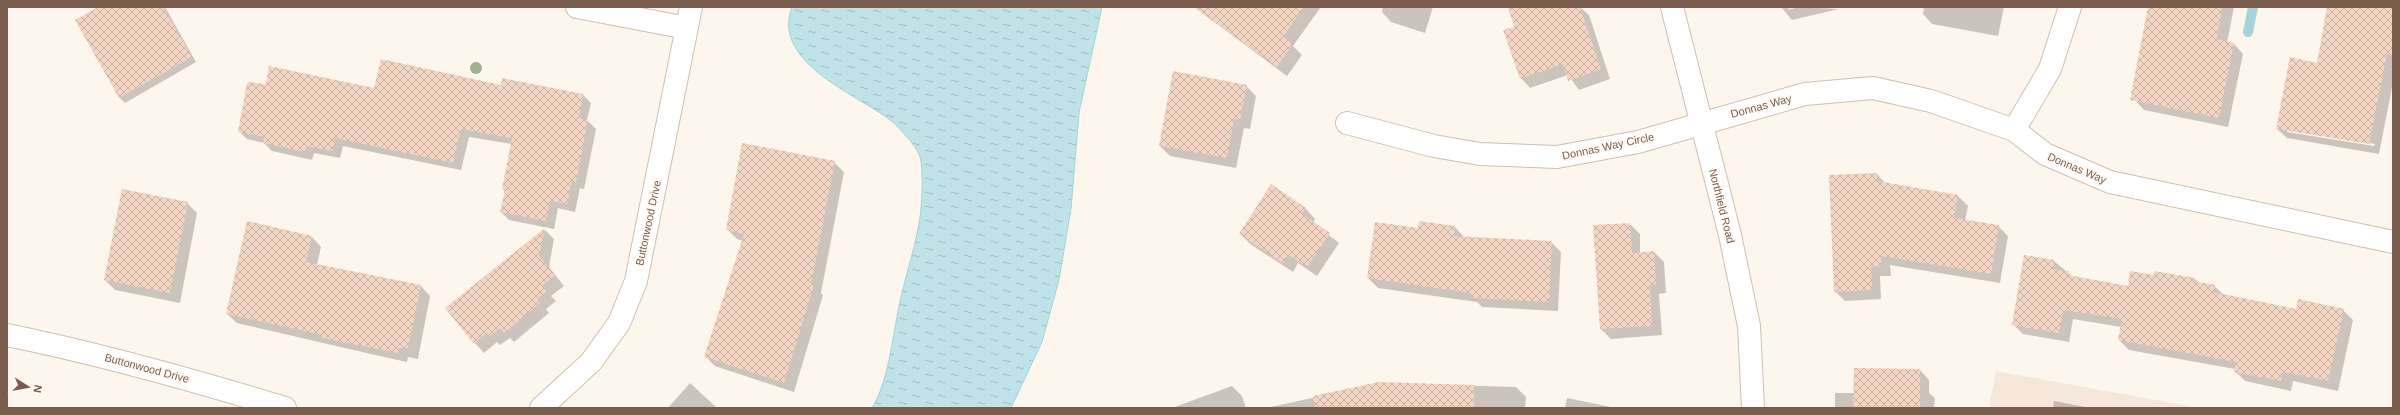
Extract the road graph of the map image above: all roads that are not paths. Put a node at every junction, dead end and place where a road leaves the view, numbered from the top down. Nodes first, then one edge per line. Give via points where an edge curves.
1 (577, 7) edge
2 (1672, 7) edge
3 (2070, 7) edge
4 (688, 17) edge
5 (1702, 122) junction
6 (1347, 123) dead end
7 (2014, 130) junction
8 (2393, 242) edge
9 (7, 335) edge
10 (285, 408) edge
11 (541, 408) edge
12 (1753, 408) edge

1 - 4 street
2 - 5 street, Northfield Road
3 - 7 street via 2050,69
4 - 11 street, Buttonwood Drive via 636,281 619,323 591,362
5 - 6 street, Donnas Way Circle via 1638,142 1557,157 1480,154 1434,146
5 - 7 street, Donnas Way via 1805,94 1873,88 1931,101
5 - 12 street, Northfield Road via 1749,326
7 - 8 street, Donnas Way via 2045,154 2110,182
9 - 10 street, Buttonwood Drive via 76,349

